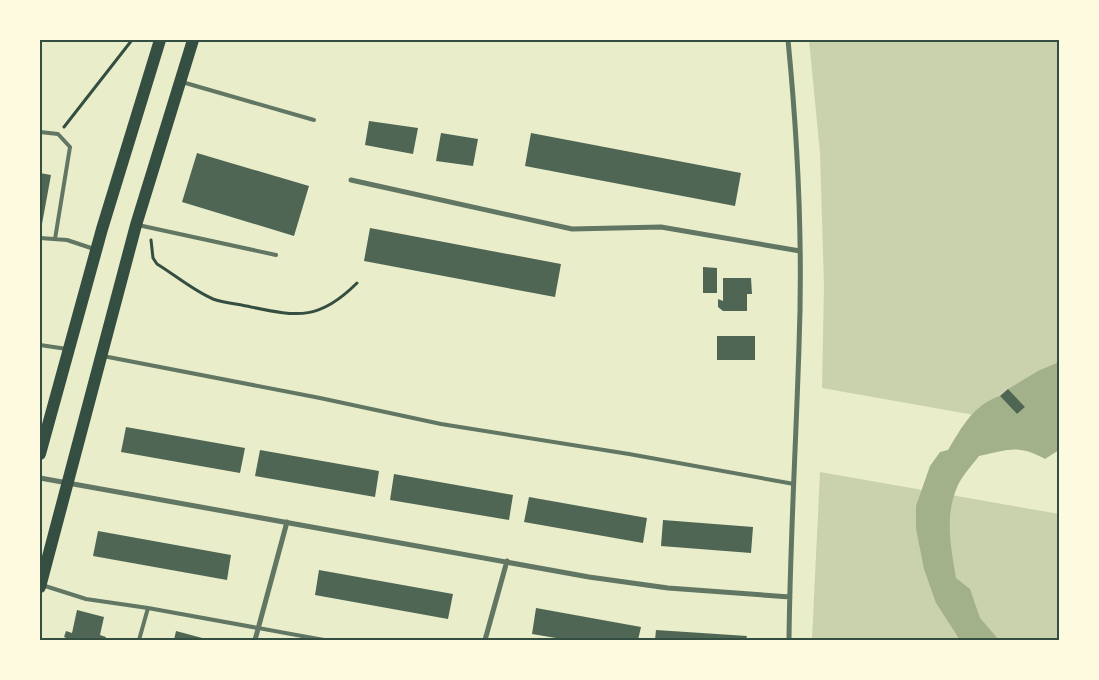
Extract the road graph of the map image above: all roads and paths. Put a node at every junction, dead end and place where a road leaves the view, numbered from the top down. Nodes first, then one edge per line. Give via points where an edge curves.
1 (132, 40) edge
2 (160, 40) edge
3 (193, 40) edge
4 (788, 40) edge
5 (180, 81) junction
6 (314, 120) dead end
7 (40, 132) edge
8 (58, 134) junction
9 (351, 180) dead end
10 (136, 225) junction
11 (40, 238) edge
12 (56, 239) junction
13 (151, 240) dead end
14 (96, 249) junction
15 (800, 252) junction
16 (276, 255) dead end
17 (357, 283) dead end
18 (40, 345) edge
19 (69, 350) junction
20 (101, 356) junction
21 (40, 454) edge
22 (40, 478) edge
23 (67, 484) junction
24 (794, 484) junction
25 (287, 522) junction
26 (507, 561) junction
27 (40, 586) edge
28 (790, 597) junction
29 (148, 608) junction
30 (258, 628) junction
31 (139, 640) edge
32 (255, 640) edge
33 (324, 640) edge
34 (485, 640) edge
35 (789, 640) edge

1 - 8 path
2 - 14 main road
3 - 5 main road
4 - 15 street via 798,152
5 - 6 lane
5 - 10 main road
7 - 8 lane
8 - 12 lane via 70,147
9 - 15 street via 572,229 661,226
10 - 16 lane
10 - 20 main road
11 - 12 lane
12 - 14 lane
13 - 17 path via 157,264 213,299 283,314 329,307
14 - 19 main road
15 - 24 street
18 - 19 lane
19 - 21 main road
20 - 23 main road
20 - 24 lane via 441,424
22 - 23 street
23 - 25 street
23 - 27 main road
24 - 28 street
25 - 26 street
25 - 30 street
26 - 28 street via 668,588
26 - 34 street
27 - 29 lane via 86,599
28 - 35 street
29 - 30 lane
29 - 31 lane
30 - 32 street
30 - 33 lane

